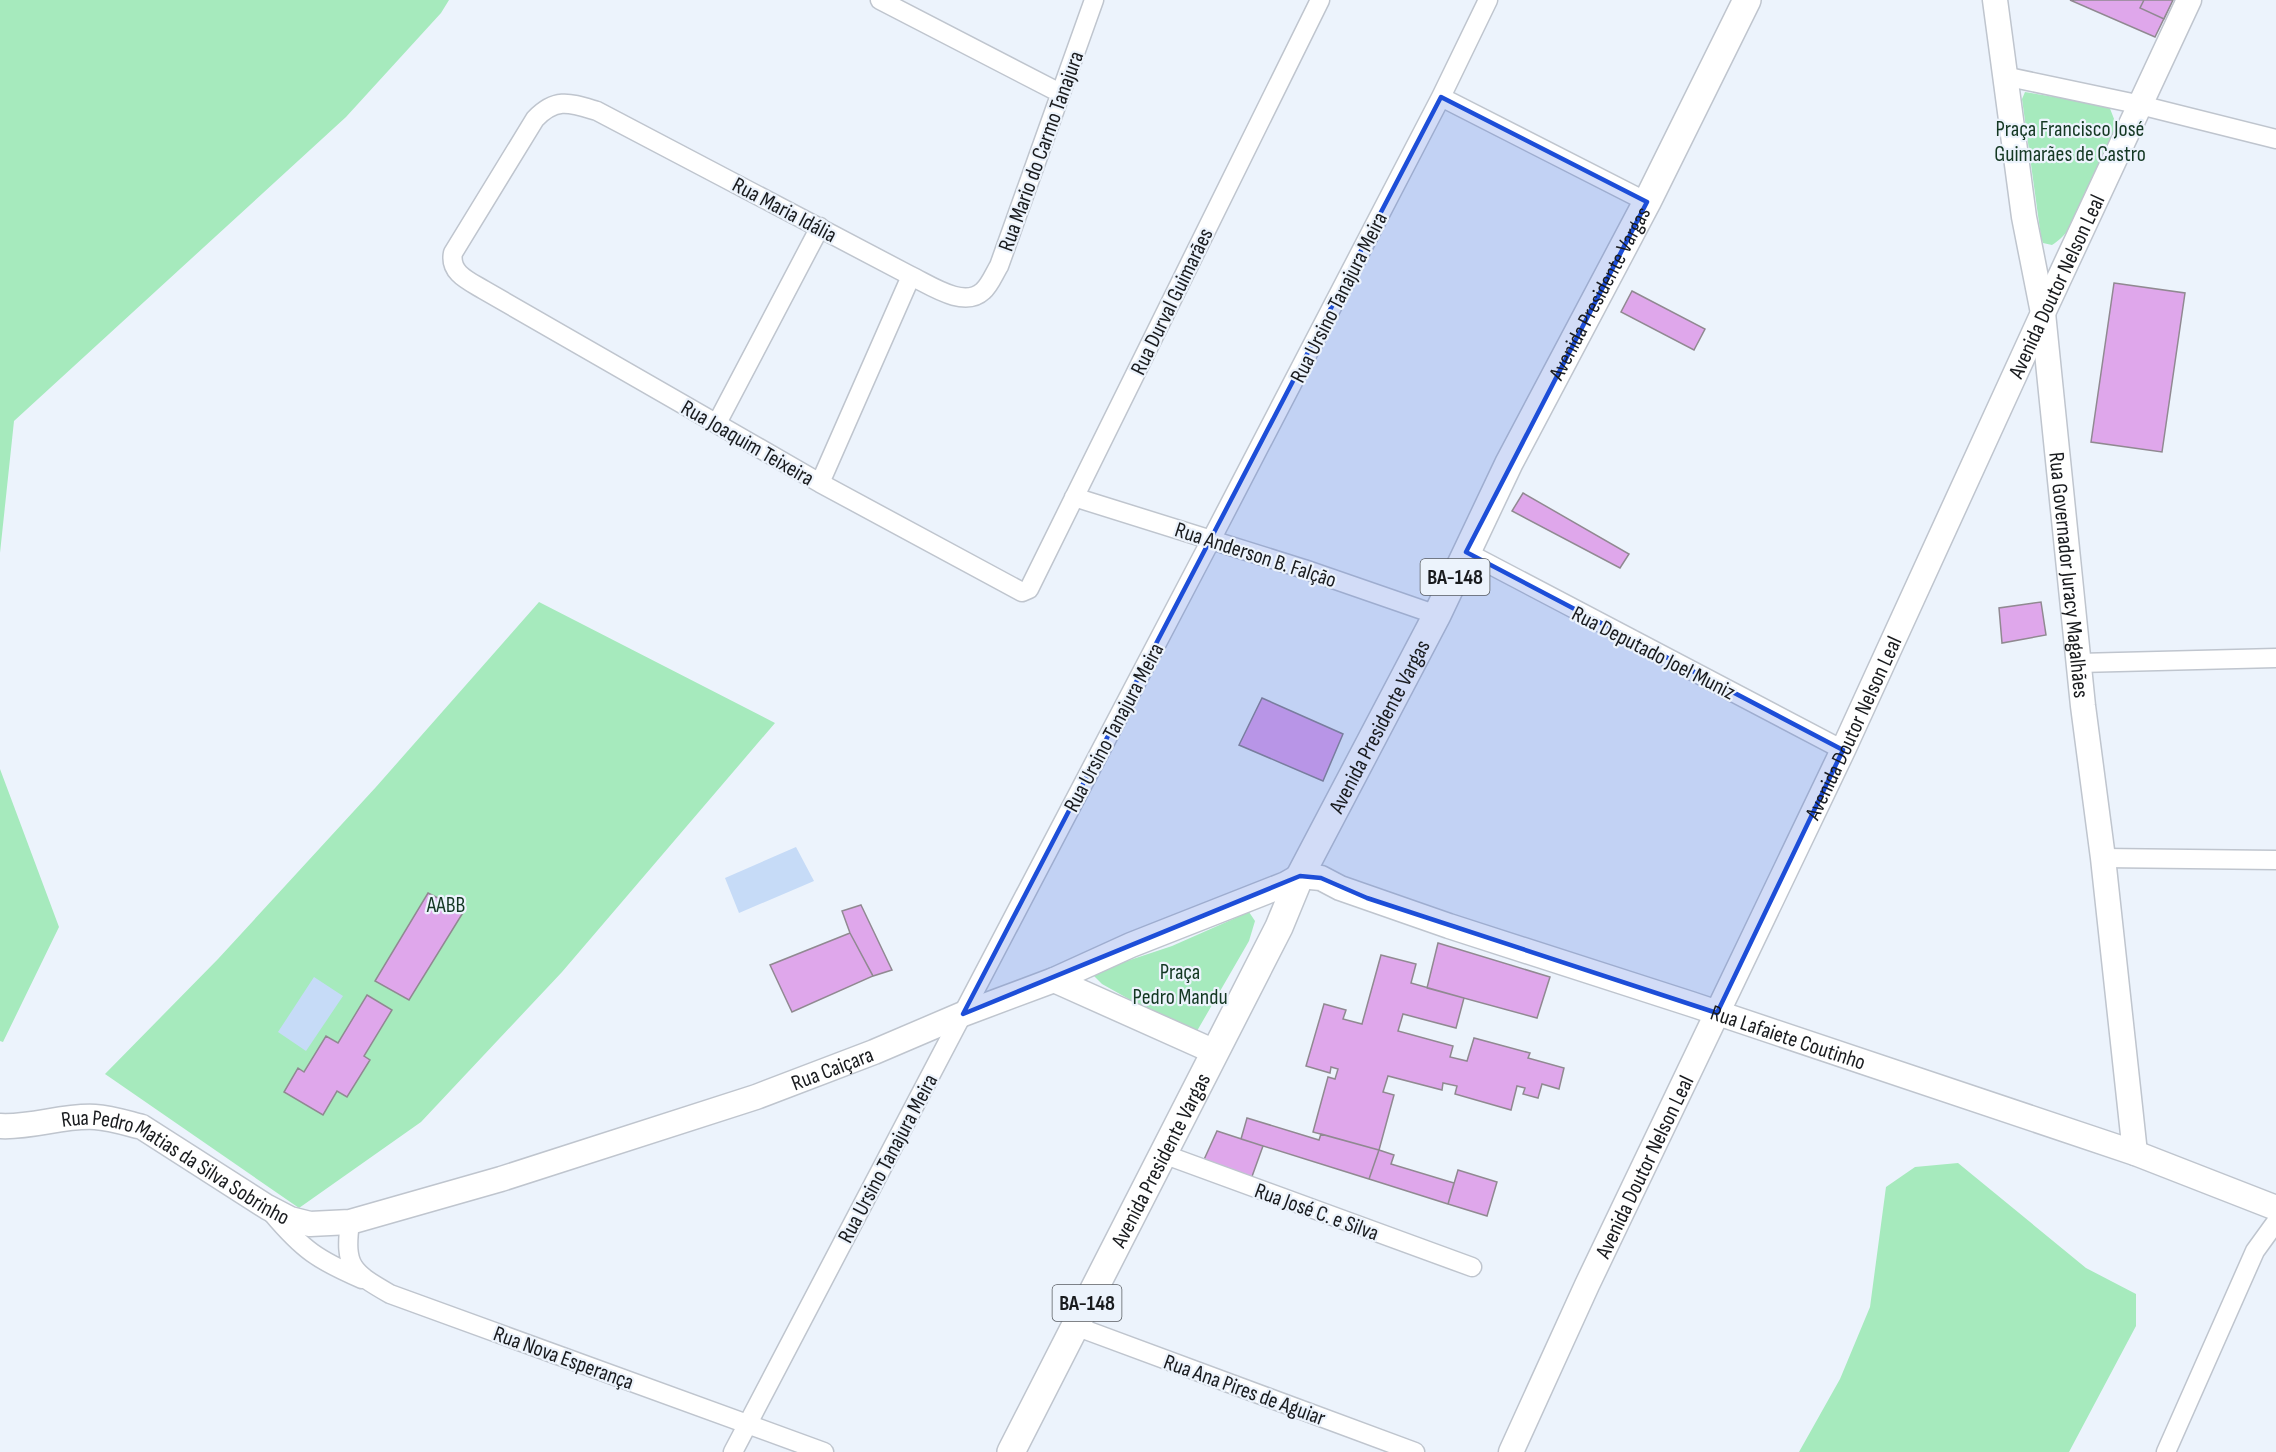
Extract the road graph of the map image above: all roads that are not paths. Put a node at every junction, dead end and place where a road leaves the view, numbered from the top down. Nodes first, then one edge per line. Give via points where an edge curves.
1 (880, 0) edge
2 (1094, 0) edge
3 (1320, 0) edge
4 (1488, 0) edge
5 (1747, 0) edge
6 (1995, 0) edge
7 (2189, 0) edge
8 (899, 4) edge
9 (2004, 76) junction
10 (1060, 93) junction
11 (1441, 98) junction
12 (2140, 105) junction
13 (2276, 139) edge
14 (1647, 202) junction
15 (820, 227) junction
16 (911, 276) junction
17 (484, 290) joint
18 (976, 296) joint
19 (2043, 313) junction
20 (717, 423) junction
21 (820, 483) junction
22 (1074, 496) junction
23 (1211, 540) junction
24 (1466, 552) junction
25 (1015, 589) joint
26 (1437, 615) junction
27 (2276, 658) edge
28 (2079, 663) junction
29 (1843, 750) junction
30 (2103, 858) junction
31 (2276, 860) edge
32 (1300, 876) junction
33 (1054, 980) junction
34 (1717, 1013) junction
35 (963, 1014) junction
36 (1215, 1052) junction
37 (0, 1126) edge
38 (2135, 1153) junction
39 (1163, 1154) junction
40 (267, 1207) junction
41 (2276, 1208) edge
42 (350, 1222) junction
43 (2276, 1222) edge
44 (1472, 1267) dead end
45 (367, 1280) junction
46 (1075, 1326) junction
47 (746, 1424) junction
48 (733, 1452) edge
49 (824, 1452) edge
50 (1011, 1452) edge
51 (1415, 1452) edge
52 (1511, 1452) edge
53 (2166, 1452) edge

1 - 8 street
2 - 10 street, Rua Mario do Carmo Tanajura
3 - 22 street, Rua Durval Guimarães
4 - 11 street, Rua Ursino Tanajura Meira
5 - 14 main road, Avenida Presidente Vargas / BA-148
6 - 9 street, Rua Governador Juracy Magalhães
7 - 12 street, Avenida Doutor Nelson Leal
8 - 10 street
9 - 12 street
9 - 19 street, Rua Governador Juracy Magalhães via 2024,218
10 - 18 street, Rua Mario do Carmo Tanajura via 999,266
11 - 14 street
11 - 23 street, Rua Ursino Tanajura Meira
12 - 13 street
12 - 19 street, Avenida Doutor Nelson Leal
14 - 24 main road, Avenida Presidente Vargas / BA-148
15 - 16 street, Rua Maria Idália
15 - 17 street, Rua Maria Idália via 597,111 560,103 546,107 535,119 453,253 456,271
15 - 20 street
16 - 18 street, Rua Maria Idália via 952,295
16 - 21 street
17 - 20 street, Rua Joaquim Teixeira
19 - 28 street, Rua Governador Juracy Magalhães
19 - 29 street, Avenida Doutor Nelson Leal
20 - 21 street, Rua Joaquim Teixeira
21 - 25 street, Rua Joaquim Teixeira
22 - 23 street, Rua Anderson B. Falção
22 - 25 street, Rua Durval Guimarães via 1029,590
23 - 26 street, Rua Anderson B. Falção
23 - 35 street, Rua Ursino Tanajura Meira
24 - 26 main road, Avenida Presidente Vargas / BA-148
24 - 29 street, Rua Deputado Joel Muniz
26 - 32 main road, Avenida Presidente Vargas / BA-148
27 - 28 street
28 - 30 street, Rua Governador Juracy Magalhães
29 - 34 street, Avenida Doutor Nelson Leal
30 - 31 street
30 - 38 street, Rua Governador Juracy Magalhães
32 - 33 street, Rua Caiçara
32 - 34 street, Rua Lafaiete Coutinho via 1321,878 1367,898
32 - 36 main road, Avenida Presidente Vargas / BA-148 via 1279,927
33 - 35 street, Rua Caiçara
33 - 36 street
34 - 38 street, Rua Lafaiete Coutinho
34 - 52 street, Avenida Doutor Nelson Leal
35 - 42 street, Rua Caiçara via 736,1104 501,1179
35 - 47 street, Rua Ursino Tanajura Meira
36 - 39 main road, Avenida Presidente Vargas / BA-148
37 - 40 street, Rua Pedro Matias da Silva Sobrinho via 93,1117 119,1120 142,1128
38 - 41 street, Rua Lafaiete Coutinho
39 - 44 street, Rua José C. e Silva
39 - 46 main road, Avenida Presidente Vargas / BA-148
40 - 42 street, Rua Pedro Matias da Silva Sobrinho via 310,1224
40 - 45 street via 300,1245 315,1256
42 - 45 street, Rua Nova Esperança via 348,1256 352,1267
43 - 53 street via 2255,1251
45 - 47 street, Rua Nova Esperança via 390,1294
46 - 50 main road, Avenida Presidente Vargas / BA-148
46 - 51 street, Rua Ana Pires de Aguiar
47 - 48 street, Rua Ursino Tanajura Meira
47 - 49 street, Rua Nova Esperança

